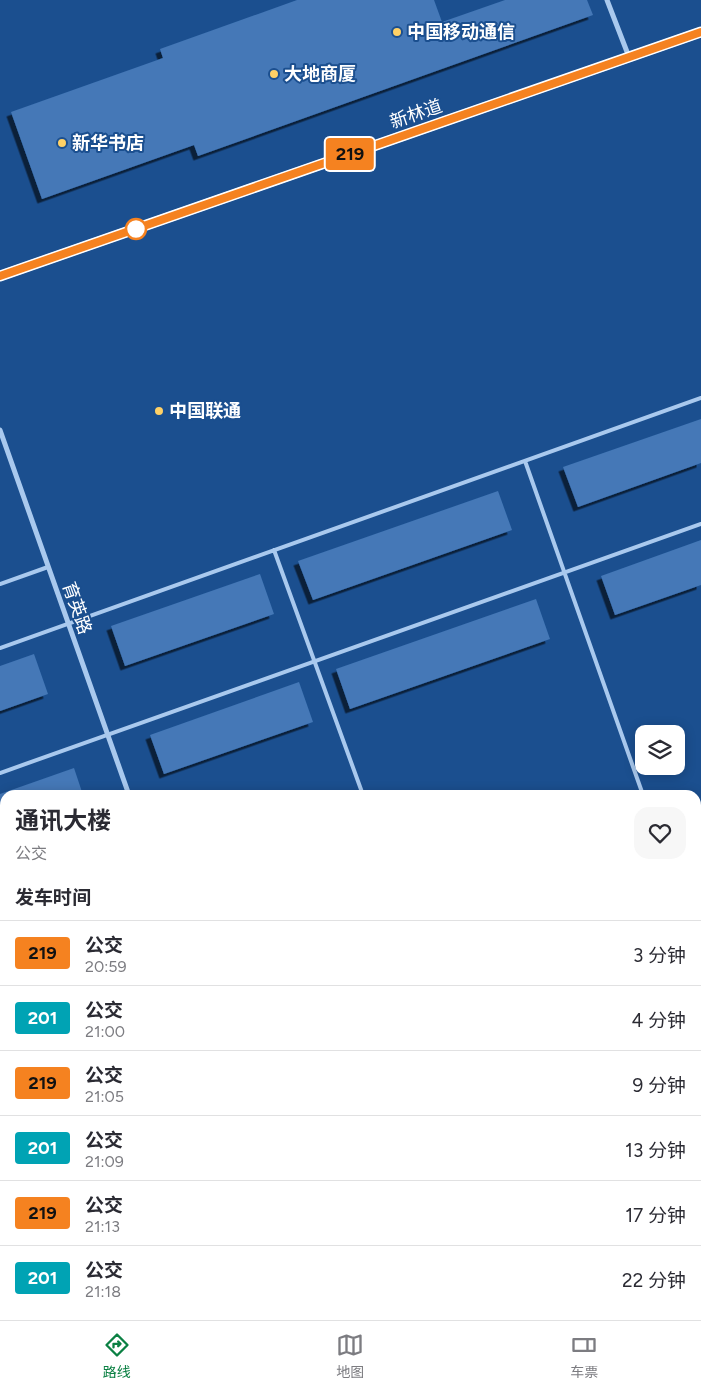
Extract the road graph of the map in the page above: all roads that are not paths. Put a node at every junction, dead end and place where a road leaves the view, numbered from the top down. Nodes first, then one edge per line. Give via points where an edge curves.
1 (606, 0) edge
2 (701, 32) edge
3 (629, 57) junction
4 (0, 276) edge
5 (701, 398) edge
6 (0, 430) edge
7 (525, 461) junction
8 (701, 524) edge
9 (274, 550) junction
10 (48, 567) junction
11 (565, 573) junction
12 (0, 584) edge
13 (68, 623) junction
14 (0, 648) edge
15 (314, 661) junction
16 (107, 735) junction
17 (0, 773) edge
18 (127, 790) edge
19 (361, 790) edge
20 (641, 790) edge

1 - 3 street
2 - 3 street, 新林道
3 - 4 street, 新林道
5 - 7 lane
6 - 10 street, 育英路
7 - 9 lane
7 - 11 lane
8 - 11 lane
9 - 13 lane
9 - 15 lane
10 - 12 lane
10 - 13 street, 育英路
11 - 15 lane
11 - 20 lane
13 - 14 lane
13 - 16 street, 育英路
15 - 16 lane
15 - 19 lane
16 - 17 lane
16 - 18 street, 育英路

